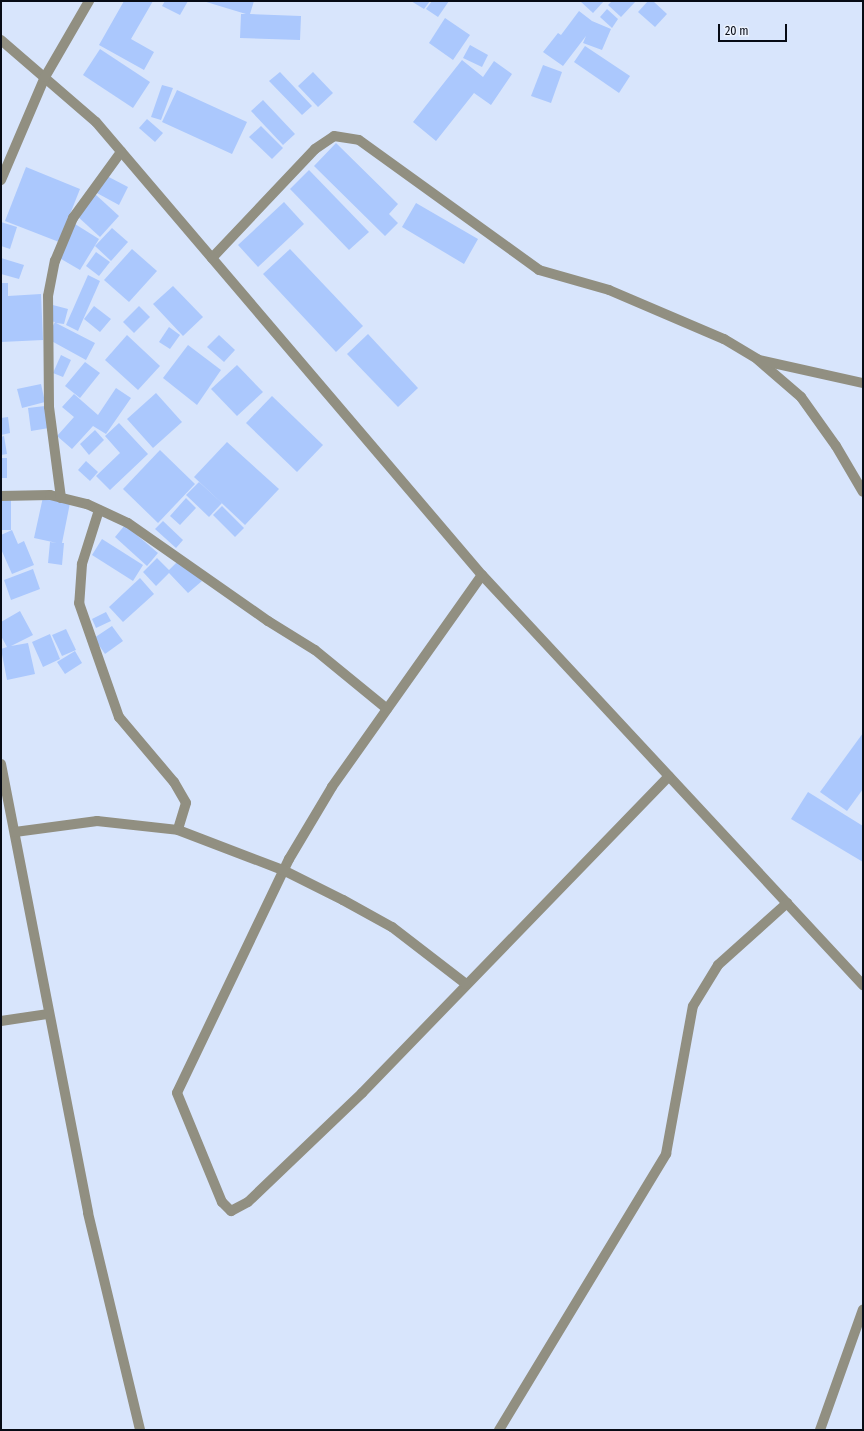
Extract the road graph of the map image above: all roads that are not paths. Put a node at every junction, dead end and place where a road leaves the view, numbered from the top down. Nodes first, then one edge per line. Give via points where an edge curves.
1 (89, 1) edge
2 (1, 40) edge
3 (45, 78) junction
4 (121, 152) junction
5 (1, 180) edge
6 (212, 258) junction
7 (757, 359) junction
8 (863, 383) edge
9 (863, 492) edge
10 (1, 496) edge
11 (61, 498) junction
12 (99, 510) junction
13 (482, 574) junction
14 (387, 709) junction
15 (1, 764) edge
16 (669, 776) junction
17 (6, 810) edge
18 (178, 830) junction
19 (15, 832) junction
20 (284, 870) junction
21 (787, 903) junction
22 (466, 984) junction
23 (863, 985) edge
24 (48, 1014) junction
25 (1, 1021) edge
26 (863, 1309) edge
27 (140, 1430) edge
28 (499, 1430) edge
29 (820, 1430) edge

1 - 3 street
2 - 3 street
3 - 4 street via 96,122
3 - 5 street
4 - 6 street
4 - 11 street via 73,218 55,261 48,296 49,407
6 - 7 street via 315,149 334,136 359,140 539,270 609,290 724,339
6 - 13 street
7 - 8 street
7 - 9 street via 801,397 836,446
10 - 11 street via 50,495
11 - 12 street
12 - 14 street via 128,523 314,650
12 - 18 street via 82,564 79,603 119,717 174,782 186,802
13 - 14 street
13 - 16 street
14 - 20 street via 332,786
15 - 17 street
16 - 21 street
16 - 22 street
17 - 19 street
18 - 19 street via 97,821
18 - 20 street
19 - 24 street
20 - 22 street via 392,927
20 - 22 street via 177,1093 222,1202 232,1211 248,1202 362,1093
21 - 23 street
21 - 28 street via 718,965 694,1006 666,1154
24 - 25 street
24 - 27 street via 88,1213
26 - 29 street

